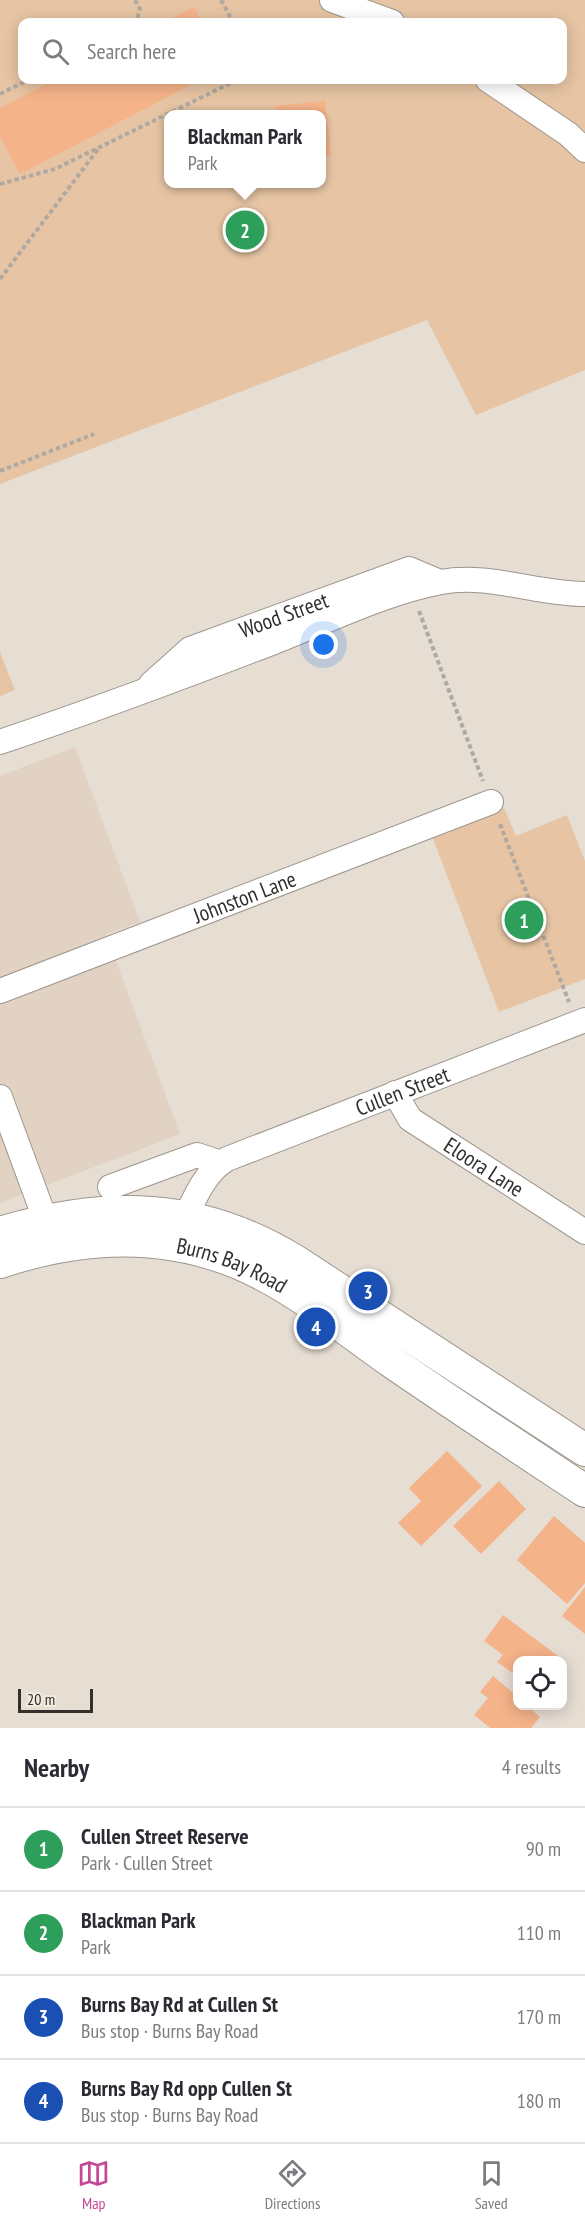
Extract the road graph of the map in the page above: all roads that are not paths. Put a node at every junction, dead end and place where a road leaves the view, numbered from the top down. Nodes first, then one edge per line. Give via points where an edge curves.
1 (332, 0) edge
2 (381, 18) edge
3 (494, 84) edge
4 (585, 150) edge
5 (585, 594) edge
6 (0, 742) edge
7 (491, 802) dead end
8 (0, 991) edge
9 (585, 1020) edge
10 (395, 1093) junction
11 (0, 1097) edge
12 (221, 1163) junction
13 (110, 1187) dead end
14 (179, 1229) junction
15 (50, 1232) junction
16 (585, 1232) edge
17 (0, 1233) edge
18 (0, 1262) edge
19 (585, 1450) edge
20 (585, 1491) edge

1 - 2 street
3 - 4 street
5 - 6 street, Wood Street via 468,579 440,582
7 - 8 street, Johnston Lane
9 - 10 street, Cullen Street
10 - 12 street, Cullen Street
10 - 16 street, Eloora Lane via 410,1119
11 - 15 street
12 - 13 street via 197,1155
12 - 14 street via 196,1196
14 - 15 main road, Burns Bay Road via 128,1239
14 - 19 main road, Burns Bay Road via 214,1224 276,1249
14 - 20 main road, Burns Bay Road via 206,1250 262,1274
15 - 17 main road, Burns Bay Road
15 - 18 main road, Burns Bay Road

